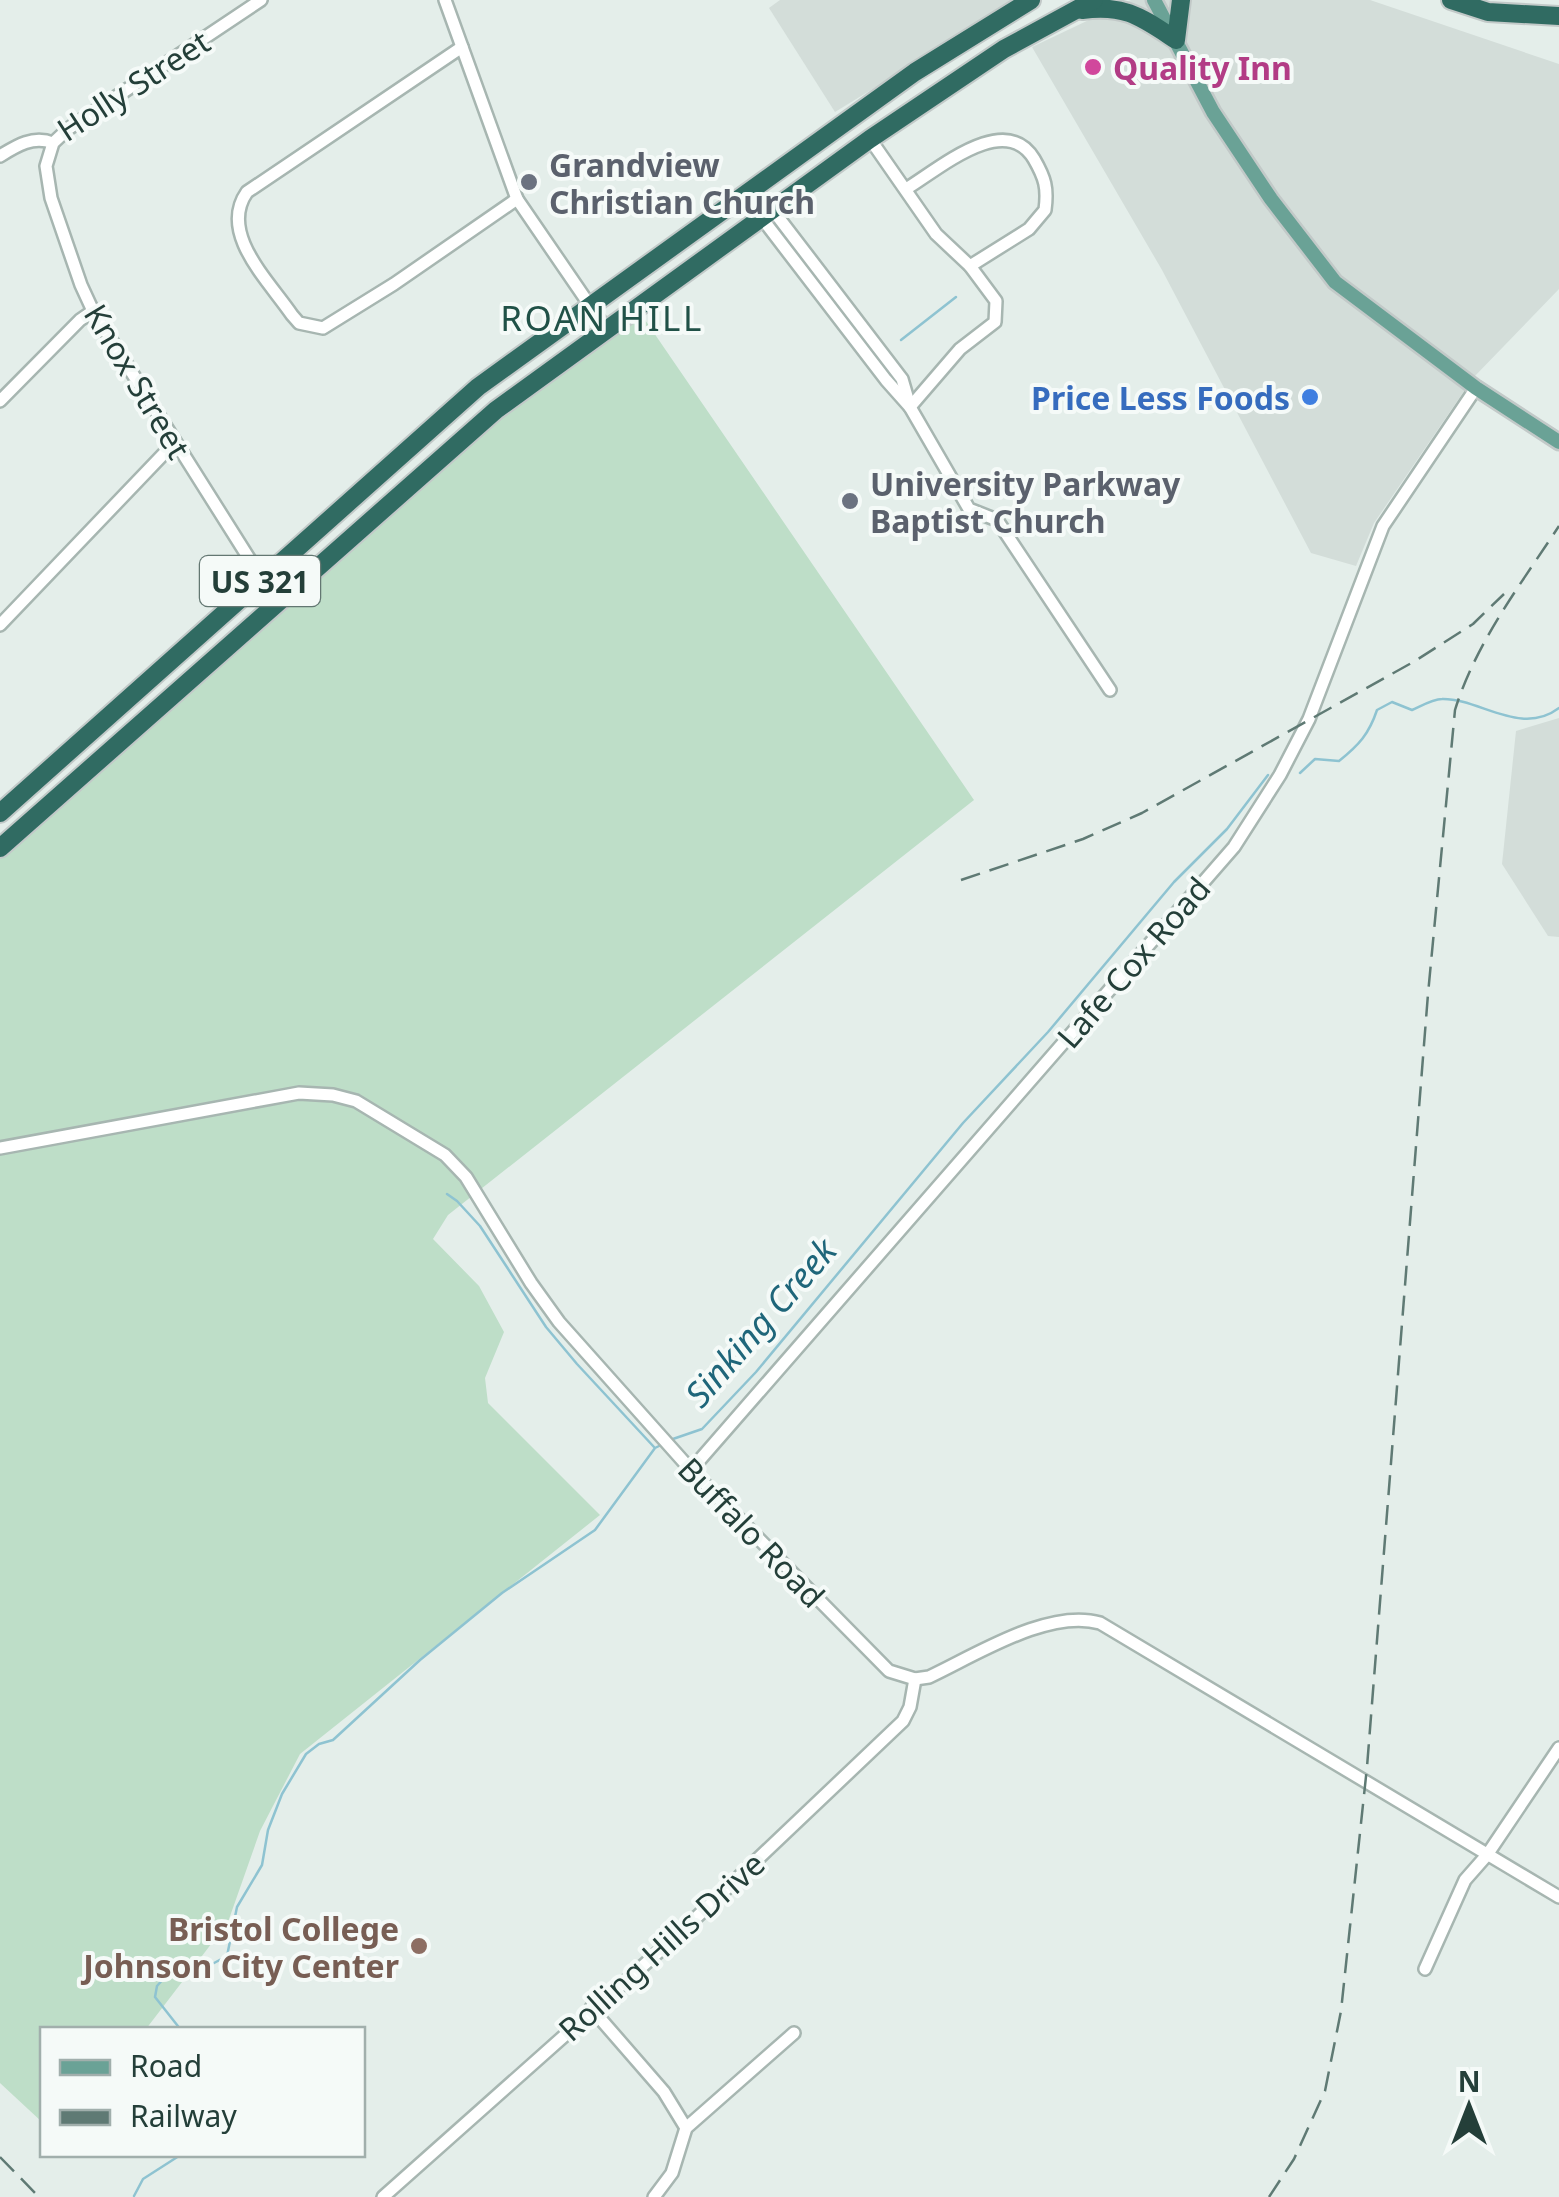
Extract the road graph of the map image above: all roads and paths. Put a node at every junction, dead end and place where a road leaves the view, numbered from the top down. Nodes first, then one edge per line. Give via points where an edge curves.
1 (261, 0) edge
2 (445, 0) edge
3 (1031, 0) edge
4 (1094, 0) edge
5 (1154, 0) edge
6 (1181, 0) edge
7 (1452, 0) edge
8 (1071, 12) junction
9 (1559, 16) edge
10 (1176, 40) junction
11 (462, 47) junction
12 (854, 116) junction
13 (870, 139) junction
14 (52, 143) junction
15 (0, 156) edge
16 (906, 189) junction
17 (518, 199) junction
18 (767, 213) junction
19 (708, 220) junction
20 (725, 242) junction
21 (970, 266) junction
22 (591, 304) junction
23 (93, 311) junction
24 (606, 329) junction
25 (1476, 388) junction
26 (0, 401) edge
27 (910, 407) junction
28 (420, 438) junction
29 (175, 442) junction
30 (1559, 442) edge
31 (439, 460) junction
32 (262, 579) junction
33 (279, 601) junction
34 (0, 625) edge
35 (1110, 690) dead end
36 (70, 749) junction
37 (87, 770) junction
38 (0, 813) edge
39 (0, 848) edge
40 (0, 1148) edge
41 (690, 1470) junction
42 (915, 1679) junction
43 (1559, 1748) edge
44 (1487, 1855) junction
45 (1559, 1897) edge
46 (1425, 1969) dead end
47 (591, 2008) junction
48 (794, 2033) dead end
49 (686, 2128) junction
50 (383, 2197) edge
51 (654, 2197) edge

1 - 14 street, Holly Street
2 - 11 street
3 - 12 highway, US 321
4 - 8 highway, US 321
5 - 10 main road
6 - 10 highway
7 - 9 highway via 1488,12
8 - 10 highway via 1129,11
8 - 13 highway, US 321
10 - 25 main road via 1270,199 1335,282
11 - 17 street
11 - 17 street via 247,192 237,212 238,234 299,323 323,328
12 - 13 highway
12 - 19 highway, US 321
13 - 16 street
13 - 18 highway, US 321
14 - 15 street, Holly Street via 22,143
14 - 23 street, Knox Street via 47,180
16 - 21 street via 936,234
16 - 21 street via 980,144 1017,140 1030,152 1046,179 1046,210 1030,229
17 - 22 street
18 - 20 highway, US 321
18 - 27 street
19 - 20 highway
19 - 22 highway, US 321
20 - 24 highway, US 321
21 - 27 street via 996,301 995,322 960,349
22 - 24 street
22 - 28 highway, US 321 via 478,386
23 - 26 street
23 - 29 street, Knox Street
24 - 31 highway, US 321
25 - 30 main road
25 - 41 street, Lafe Cox Road via 1383,526 1309,719 1234,847
27 - 35 street via 969,508 998,520
28 - 31 highway
28 - 32 highway, US 321
29 - 32 street, Knox Street
29 - 34 street
31 - 33 highway, US 321
32 - 33 street, Knox Street
32 - 36 highway, US 321
33 - 37 highway, US 321
36 - 37 highway
36 - 38 highway, US 321
37 - 39 highway, US 321
40 - 41 street, Buffalo Road via 299,1093 356,1101 422,1139 466,1176 559,1322
41 - 42 street, Buffalo Road via 876,1658
42 - 44 street via 1049,1623 1078,1618 1100,1624
42 - 47 street, Rolling Hills Drive via 902,1721 681,1932
43 - 44 street
44 - 45 street
44 - 46 street via 1465,1880
47 - 49 street via 664,2092
47 - 50 street, Rolling Hills Drive
48 - 49 street
49 - 51 street via 672,2173

